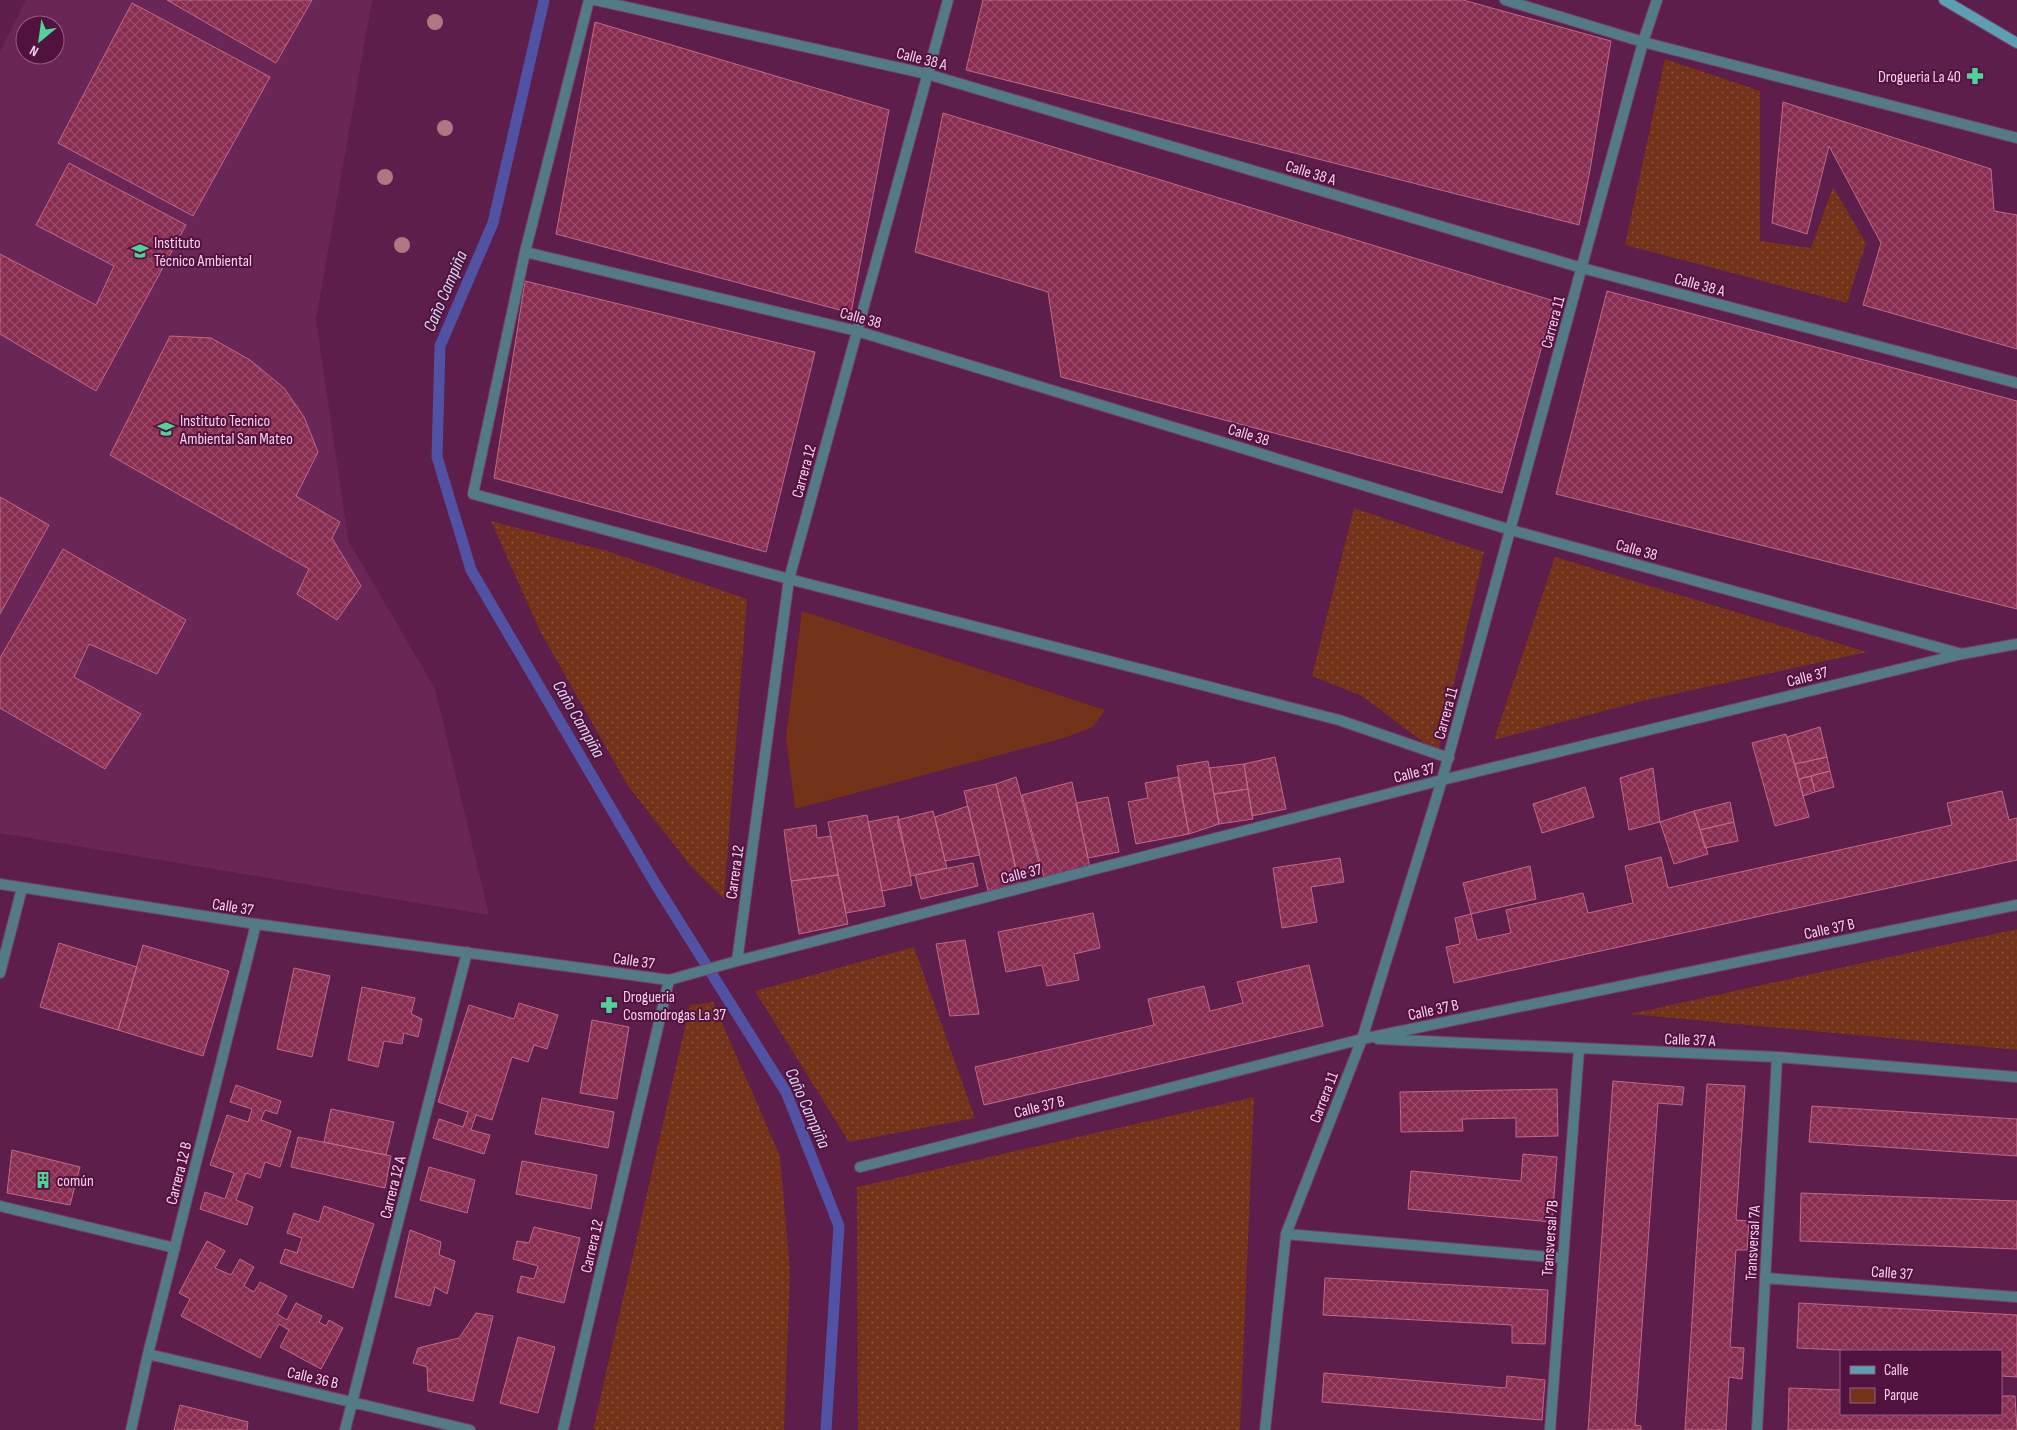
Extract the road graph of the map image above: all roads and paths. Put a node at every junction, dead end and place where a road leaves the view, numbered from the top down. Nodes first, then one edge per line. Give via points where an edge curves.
1 (589, 0) edge
2 (595, 0) edge
3 (948, 0) edge
4 (1505, 0) edge
5 (1657, 0) edge
6 (1944, 0) edge
7 (1643, 42) junction
8 (2017, 43) edge
9 (927, 74) junction
10 (2017, 138) edge
11 (525, 252) junction
12 (1582, 268) junction
13 (857, 331) junction
14 (2017, 383) edge
15 (1510, 530) junction
16 (789, 579) junction
17 (2017, 644) edge
18 (1962, 654) junction
19 (1449, 758) junction
20 (1442, 780) junction
21 (0, 884) edge
22 (22, 888) junction
23 (2017, 904) edge
24 (256, 924) junction
25 (467, 952) junction
26 (737, 961) junction
27 (0, 973) edge
28 (669, 980) junction
29 (1362, 1039) junction
30 (1579, 1049) junction
31 (1776, 1057) junction
32 (2017, 1077) edge
33 (860, 1168) dead end
34 (0, 1206) edge
35 (1286, 1234) junction
36 (175, 1248) junction
37 (1562, 1258) junction
38 (1765, 1278) junction
39 (2017, 1297) edge
40 (148, 1354) junction
41 (354, 1402) junction
42 (131, 1430) edge
43 (345, 1430) edge
44 (470, 1430) edge
45 (564, 1430) edge
46 (1265, 1430) edge
47 (1550, 1430) edge
48 (1757, 1430) edge

1 - 11 street
2 - 9 street, Calle 38 A
3 - 9 street, Carrera 12
4 - 7 street
5 - 7 street, Carrera 11
6 - 8 main road
7 - 10 street
7 - 12 street, Carrera 11
9 - 12 street, Calle 38 A
9 - 13 street, Carrera 12
11 - 13 street, Calle 38
11 - 16 street via 473,494
12 - 14 street, Calle 38 A
12 - 15 street, Carrera 11
13 - 15 street, Calle 38
13 - 16 street, Carrera 12
15 - 18 street, Calle 38
15 - 19 street, Carrera 11
16 - 19 street via 1339,720
16 - 26 street, Carrera 12
17 - 18 street, Calle 37
18 - 20 street, Calle 37
19 - 20 street, Carrera 11
20 - 26 street, Calle 37
20 - 29 street, Carrera 11
21 - 22 street
22 - 24 street, Calle 37
22 - 27 street
23 - 29 street, Calle 37 B
24 - 25 street, Calle 37
24 - 36 street, Carrera 12 B
25 - 28 street, Calle 37
25 - 41 street, Carrera 12 A
26 - 28 street, Calle 37
28 - 45 street, Carrera 12
29 - 30 street, Calle 37 A
29 - 33 street, Calle 37 B
29 - 35 street, Carrera 11
30 - 31 street, Calle 37 A
30 - 37 street, Transversal 7B
31 - 32 street, Calle 37 A
31 - 38 street, Transversal 7A
34 - 36 street
35 - 37 street
35 - 46 street, Carrera 11
36 - 40 street, Carrera 12 B
37 - 47 street, Transversal 7B
38 - 39 street, Calle 37
38 - 48 street, Transversal 7A
40 - 41 street, Calle 36 B
40 - 42 street, Carrera 12 B
41 - 43 street, Carrera 12 A
41 - 44 street, Calle 36 B

